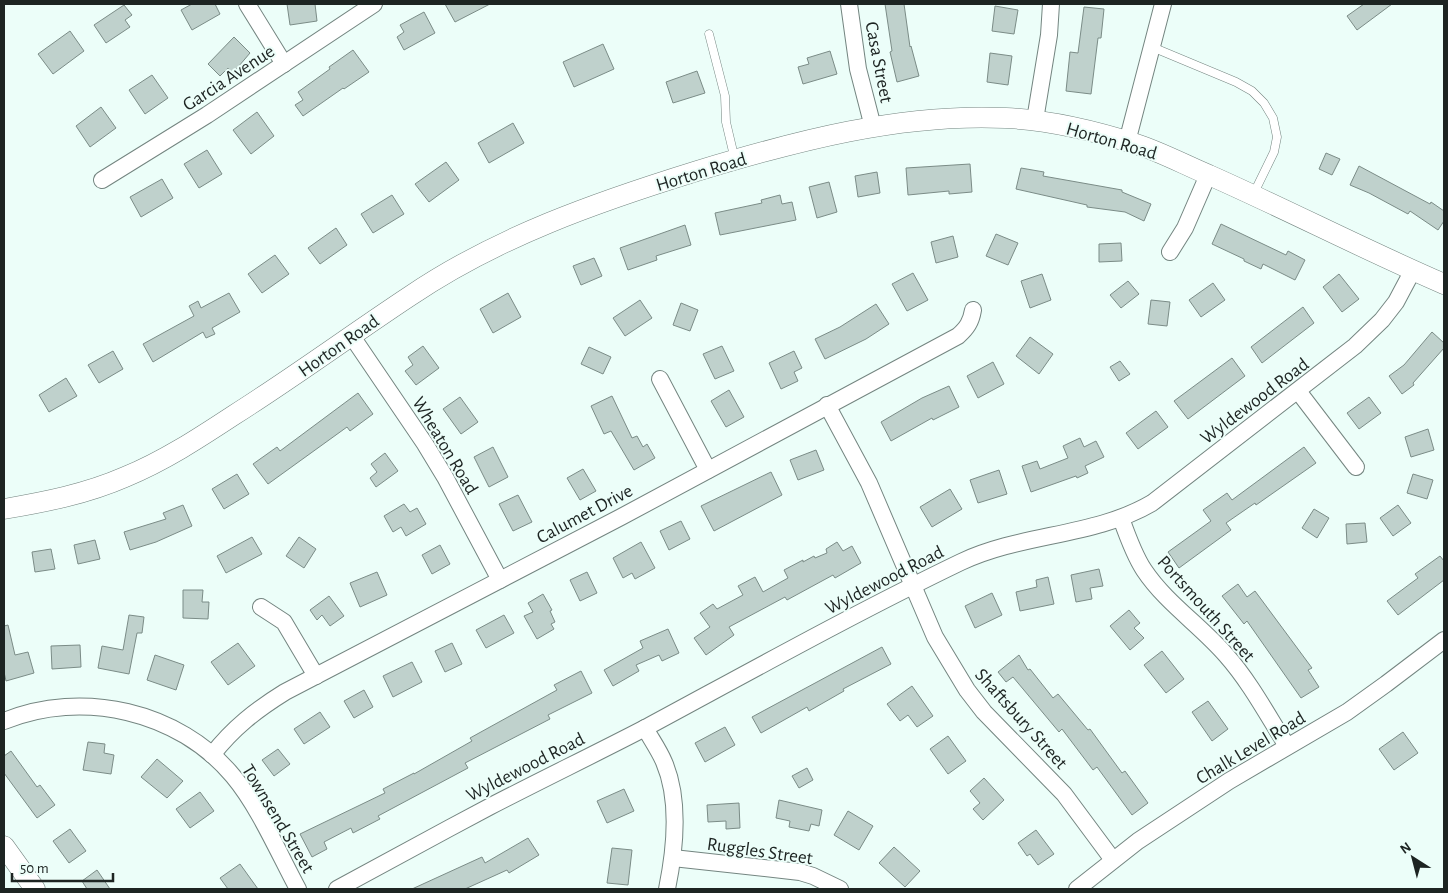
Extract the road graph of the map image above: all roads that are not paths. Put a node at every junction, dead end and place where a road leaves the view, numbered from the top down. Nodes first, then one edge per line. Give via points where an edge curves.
1 (247, 4) edge
2 (374, 4) edge
3 (849, 4) edge
4 (1051, 4) edge
5 (1163, 4) edge
6 (709, 34) dead end
7 (1152, 47) junction
8 (284, 64) junction
9 (1036, 120) junction
10 (873, 127) junction
11 (1127, 142) junction
12 (735, 160) junction
13 (1208, 175) junction
14 (102, 180) dead end
15 (1253, 194) junction
16 (1170, 252) dead end
17 (1413, 270) junction
18 (1444, 284) edge
19 (973, 310) dead end
20 (351, 335) junction
21 (660, 378) dead end
22 (1298, 391) junction
23 (827, 405) junction
24 (1356, 468) dead end
25 (708, 470) junction
26 (4, 509) edge
27 (1121, 518) junction
28 (500, 580) junction
29 (912, 586) junction
30 (261, 607) dead end
31 (1444, 640) edge
32 (316, 676) junction
33 (4, 720) edge
34 (645, 728) junction
35 (1287, 746) junction
36 (212, 755) junction
37 (4, 846) edge
38 (673, 858) junction
39 (1113, 860) junction
40 (34, 889) edge
41 (298, 889) edge
42 (336, 889) edge
43 (667, 889) edge
44 (840, 889) edge
45 (1077, 889) edge

1 - 8 street
2 - 8 street, Garcia Avenue
3 - 10 street, Casa Street via 858,69
4 - 9 street
5 - 7 street
6 - 12 lane via 725,96 726,122
7 - 11 street
7 - 15 lane via 1236,82 1264,103 1273,118 1277,137 1274,152
8 - 14 street, Garcia Avenue
9 - 10 street, Horton Road via 966,118
9 - 11 street, Horton Road
10 - 12 street, Horton Road
11 - 13 street, Horton Road
12 - 20 street, Horton Road via 651,185 509,239 432,281
13 - 15 street, Horton Road
13 - 16 street via 1185,228
15 - 17 street, Horton Road
17 - 18 street, Horton Road
17 - 22 street, Wyldewood Road via 1382,320
19 - 23 street, Calumet Drive via 971,321 958,336
20 - 26 street, Horton Road via 279,386 154,464 82,493
20 - 28 street, Wheaton Road via 425,444
21 - 25 street
22 - 24 street
22 - 27 street, Wyldewood Road via 1152,503
23 - 25 street, Calumet Drive
23 - 29 street, Shaftsbury Street via 869,483
25 - 28 street, Calumet Drive
27 - 29 street, Wyldewood Road via 967,559
27 - 35 street, Portsmouth Street via 1143,569 1174,606 1227,656
28 - 32 street, Calumet Drive
29 - 34 street, Wyldewood Road
29 - 39 street, Shaftsbury Street via 935,637 967,690 984,712 1064,794
30 - 32 street via 284,622
31 - 35 street, Chalk Level Road via 1347,712
32 - 36 street, Calumet Drive via 256,711 225,738
33 - 36 street, Townsend Street via 66,706 108,708 145,717 173,729
34 - 38 street via 664,762 671,784
34 - 42 street, Wyldewood Road via 486,808
35 - 39 street, Chalk Level Road via 1204,797
36 - 41 street, Townsend Street via 243,789
37 - 40 street
38 - 43 street
38 - 44 street, Ruggles Street via 800,872
39 - 45 street, Chalk Level Road

